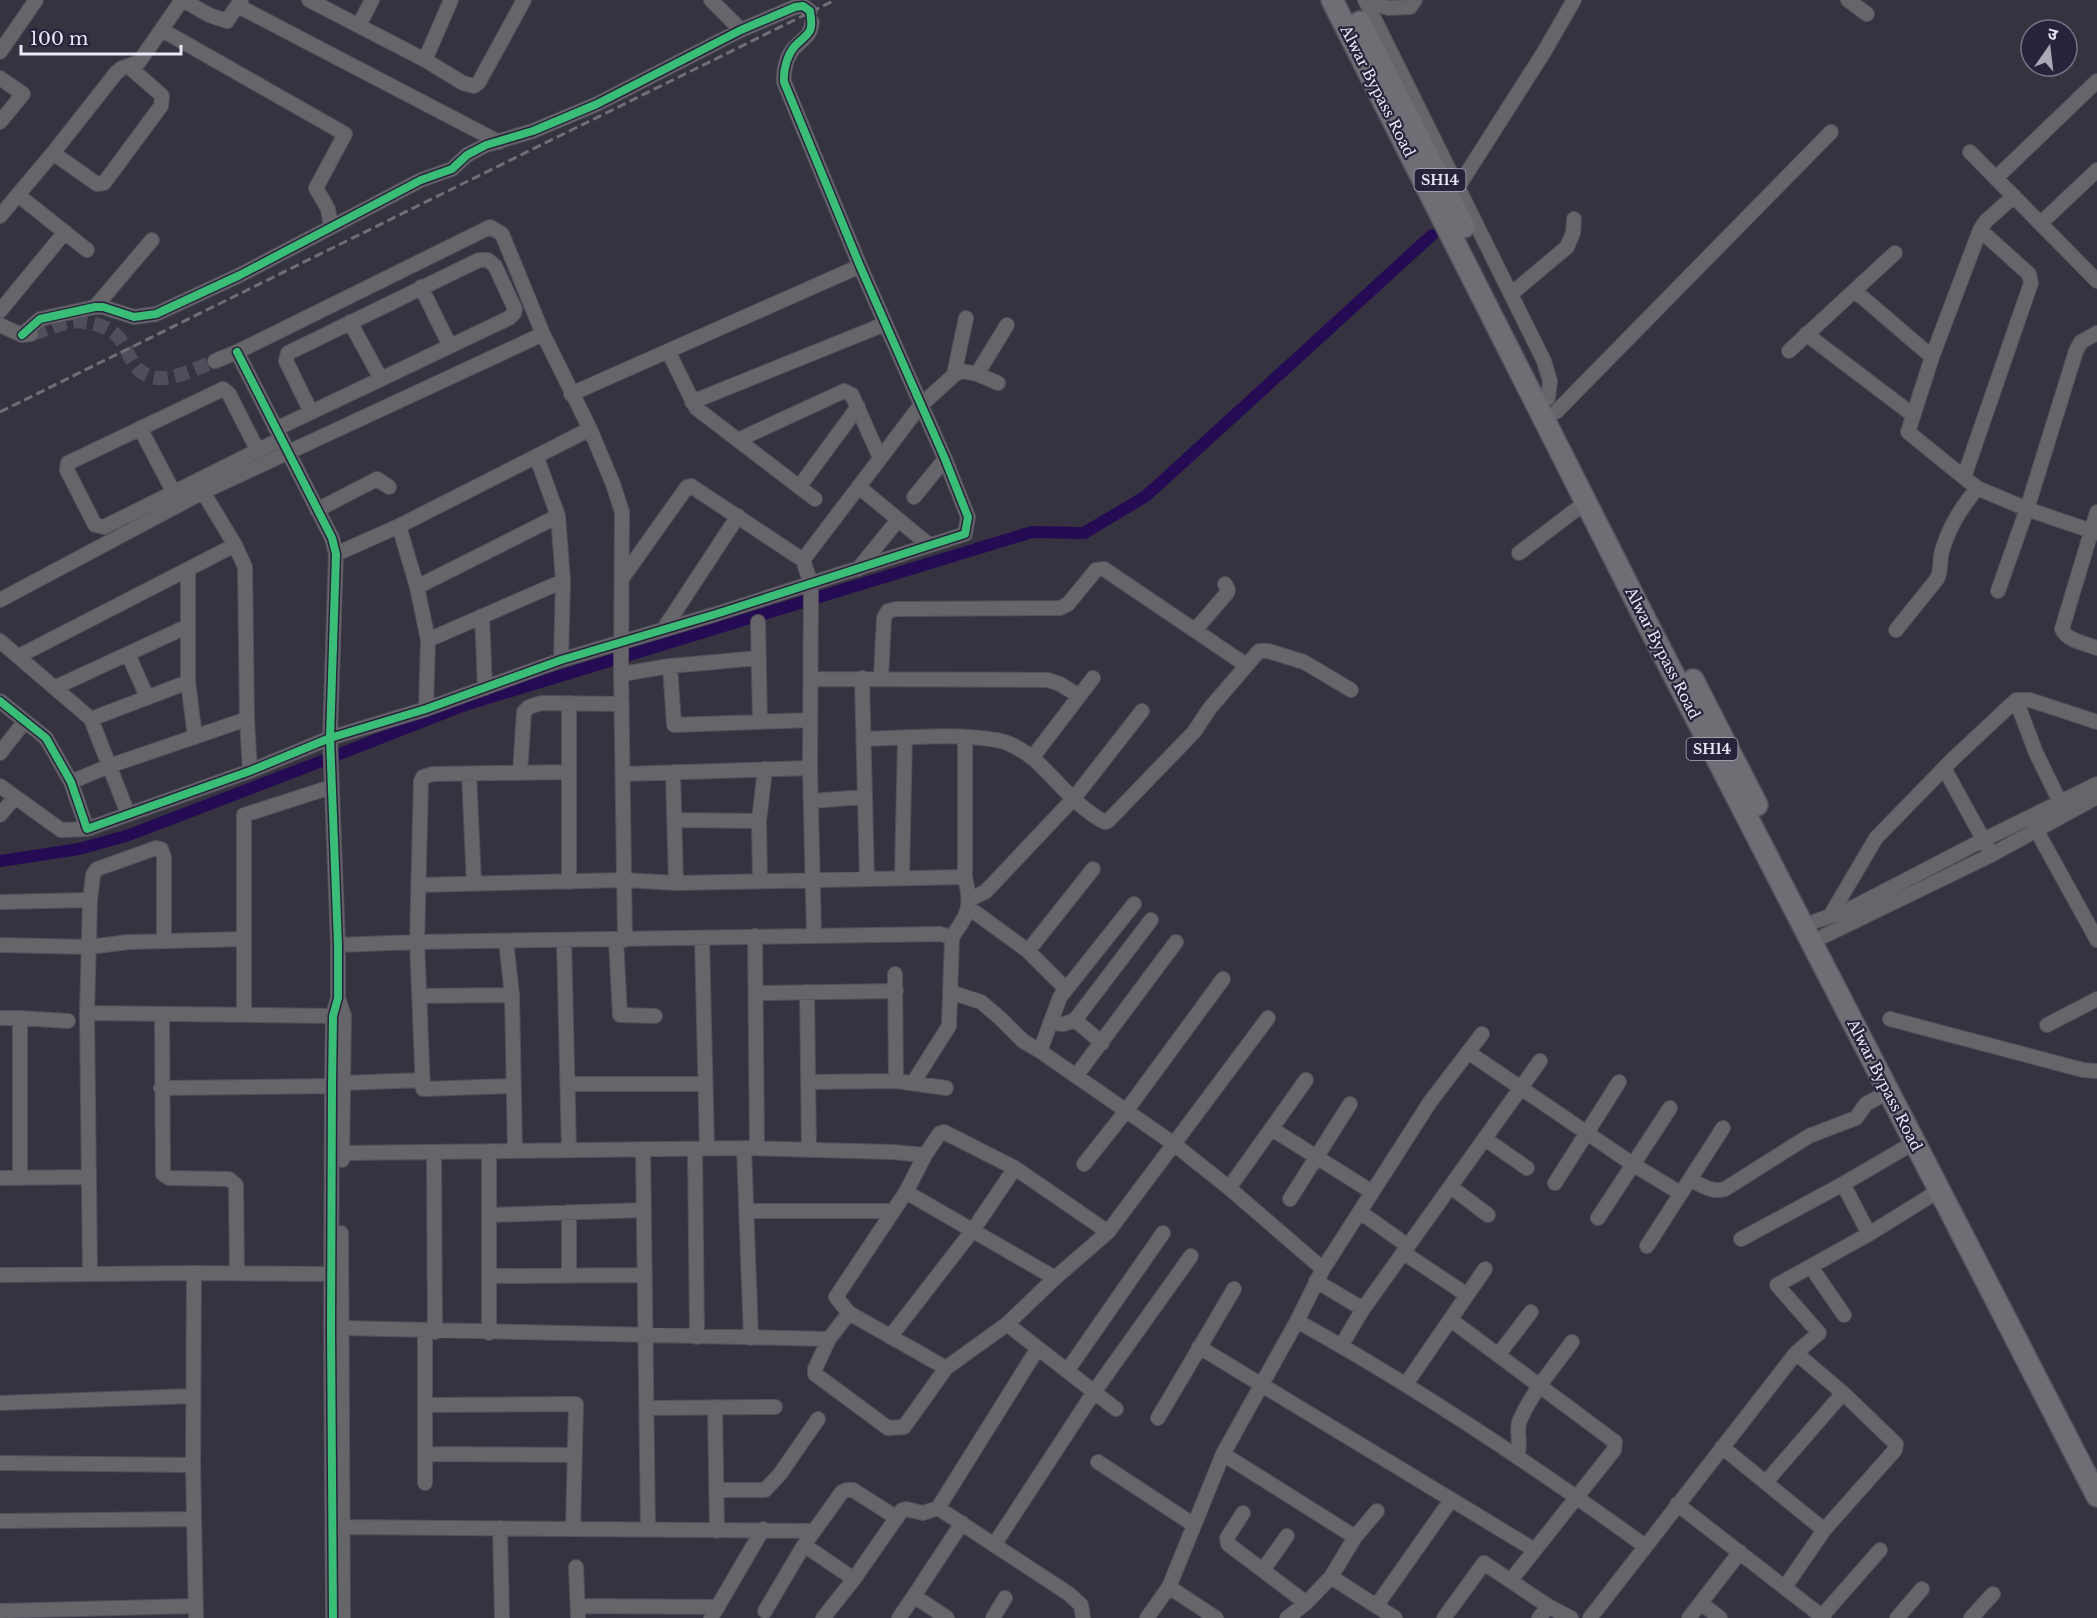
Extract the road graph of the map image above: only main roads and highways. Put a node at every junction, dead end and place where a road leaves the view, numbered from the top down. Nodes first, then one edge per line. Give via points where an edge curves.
1 (1332, 0) edge
2 (1360, 1) edge
3 (2097, 1467) edge
4 (2097, 1496) edge

1 - 4 main road, Alwar Bypass Road / SH14 via 1586,502 1902,1149
2 - 3 main road, Alwar Bypass Road / SH14 via 1552,405 1823,924

